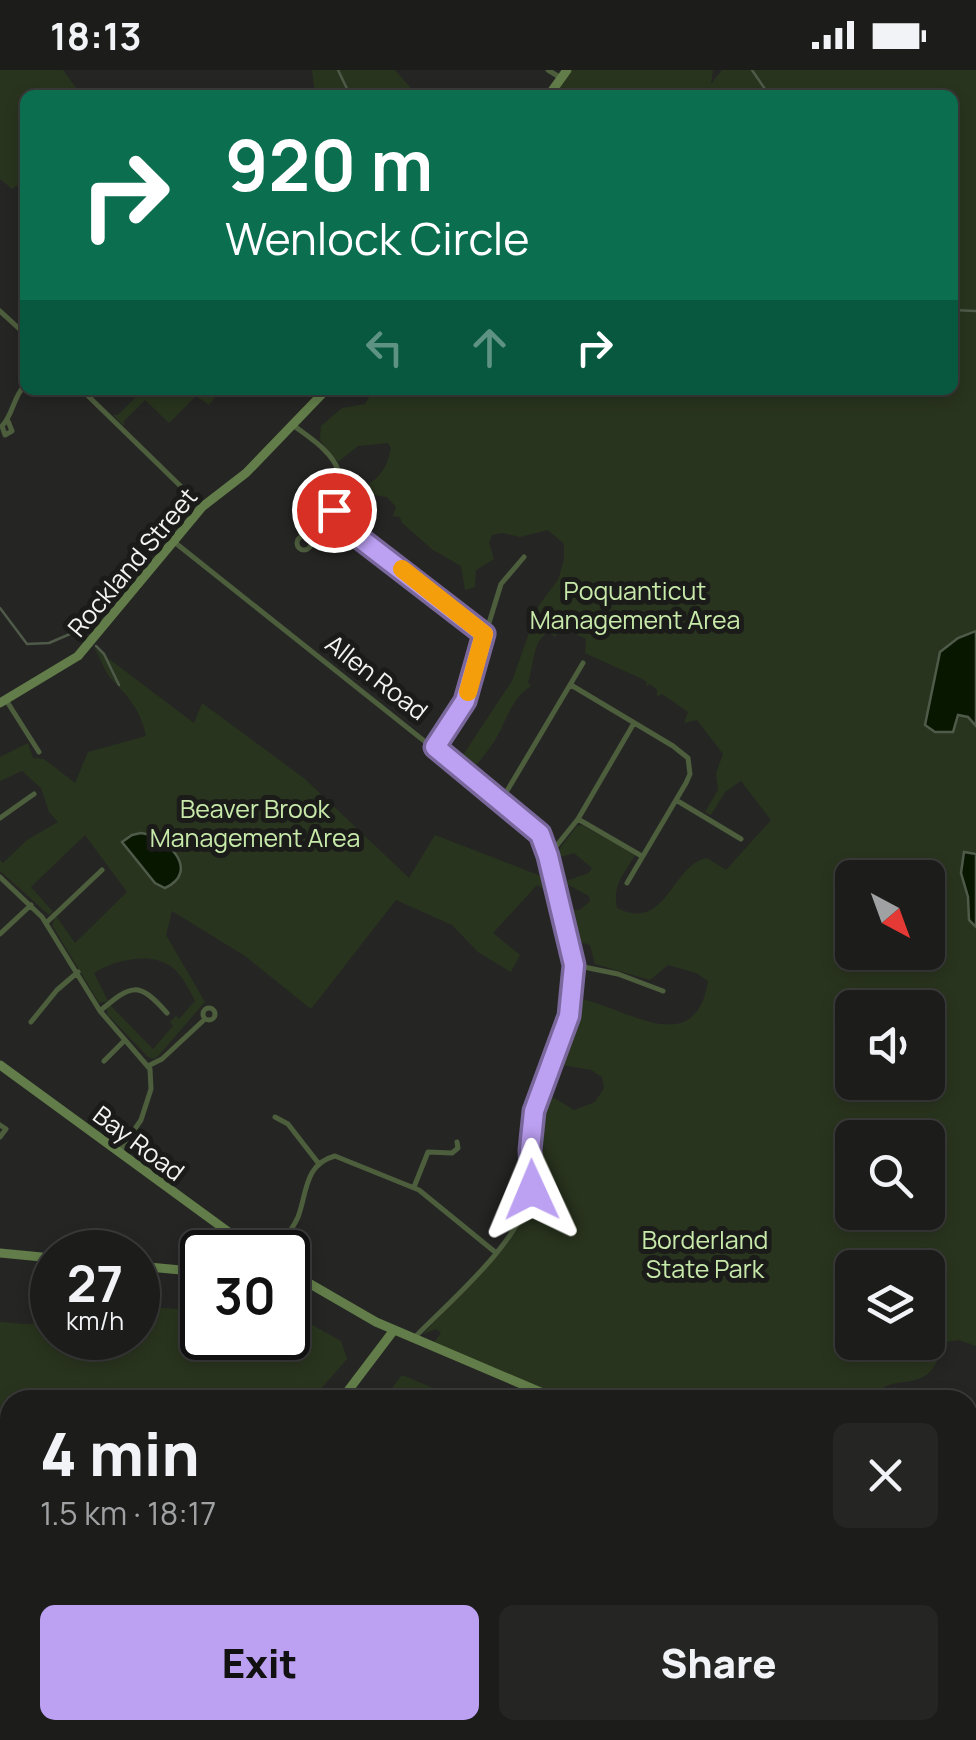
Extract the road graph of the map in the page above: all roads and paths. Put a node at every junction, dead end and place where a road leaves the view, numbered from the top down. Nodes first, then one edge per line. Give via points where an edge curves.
1 (548, 70) edge
2 (564, 74) edge
3 (0, 311) edge
4 (20, 329) edge
5 (20, 390) edge
6 (87, 395) edge
7 (321, 395) edge
8 (8, 421) dead end
9 (293, 425) junction
10 (202, 507) junction
11 (335, 515) junction
12 (306, 536) dead end
13 (173, 541) junction
14 (524, 557) dead end
15 (484, 634) junction
16 (583, 663) dead end
17 (570, 685) junction
18 (3, 701) edge
19 (634, 724) junction
20 (435, 747) junction
21 (39, 752) dead end
22 (34, 794) dead end
23 (676, 800) junction
24 (501, 801) junction
25 (0, 818) edge
26 (578, 819) junction
27 (741, 838) dead end
28 (548, 856) junction
29 (641, 856) junction
30 (102, 870) dead end
31 (0, 877) edge
32 (627, 883) dead end
33 (31, 905) junction
34 (46, 923) junction
35 (0, 934) edge
36 (574, 965) junction
37 (78, 972) junction
38 (663, 991) dead end
39 (100, 1012) junction
40 (167, 1013) dead end
41 (205, 1019) dead end
42 (32, 1022) dead end
43 (126, 1040) junction
44 (104, 1061) dead end
45 (0, 1065) edge
46 (148, 1066) junction
47 (275, 1117) dead end
48 (0, 1125) edge
49 (0, 1137) edge
50 (458, 1142) dead end
51 (118, 1152) junction
52 (319, 1164) junction
53 (414, 1187) junction
54 (226, 1230) edge
55 (289, 1230) edge
56 (495, 1252) junction
57 (0, 1253) edge
58 (30, 1256) edge
59 (310, 1284) edge
60 (394, 1330) junction
61 (413, 1339) junction
62 (349, 1390) edge
63 (536, 1390) edge

1 - 2 street
3 - 4 street
5 - 8 street
6 - 10 street
7 - 9 street, Rockland Street
9 - 10 street, Rockland Street
9 - 11 street via 336,464
10 - 13 street, Rockland Street
11 - 12 street
11 - 15 street
13 - 18 street, Rockland Street via 78,656
13 - 20 street, Allen Road
14 - 15 street via 501,584
15 - 20 street via 465,701
16 - 17 street
17 - 19 street
17 - 24 street
18 - 21 street
19 - 23 street via 688,758 690,774
19 - 26 street
20 - 24 street, Allen Road
22 - 25 street
23 - 27 street
23 - 29 street
24 - 28 street, Allen Road via 537,832
26 - 28 street
26 - 29 street
28 - 36 street, Allen Road
29 - 32 street
30 - 34 street
31 - 33 street
33 - 34 street
33 - 35 street
34 - 37 street
36 - 38 street
36 - 56 street, Allen Road via 569,1016 534,1111 532,1190
37 - 39 street
37 - 42 street
39 - 40 street via 134,988
39 - 43 street
41 - 46 street
43 - 44 street
43 - 46 street
45 - 51 street, Bay Road
46 - 51 street via 152,1081 142,1117
47 - 52 street
48 - 49 street via 6,1129
50 - 53 street via 452,1153 428,1152
51 - 54 street, Bay Road
52 - 53 street via 341,1157
52 - 55 street
53 - 56 street
56 - 61 street, Allen Road
57 - 58 street
59 - 60 street
60 - 61 street
60 - 62 street
61 - 63 street

